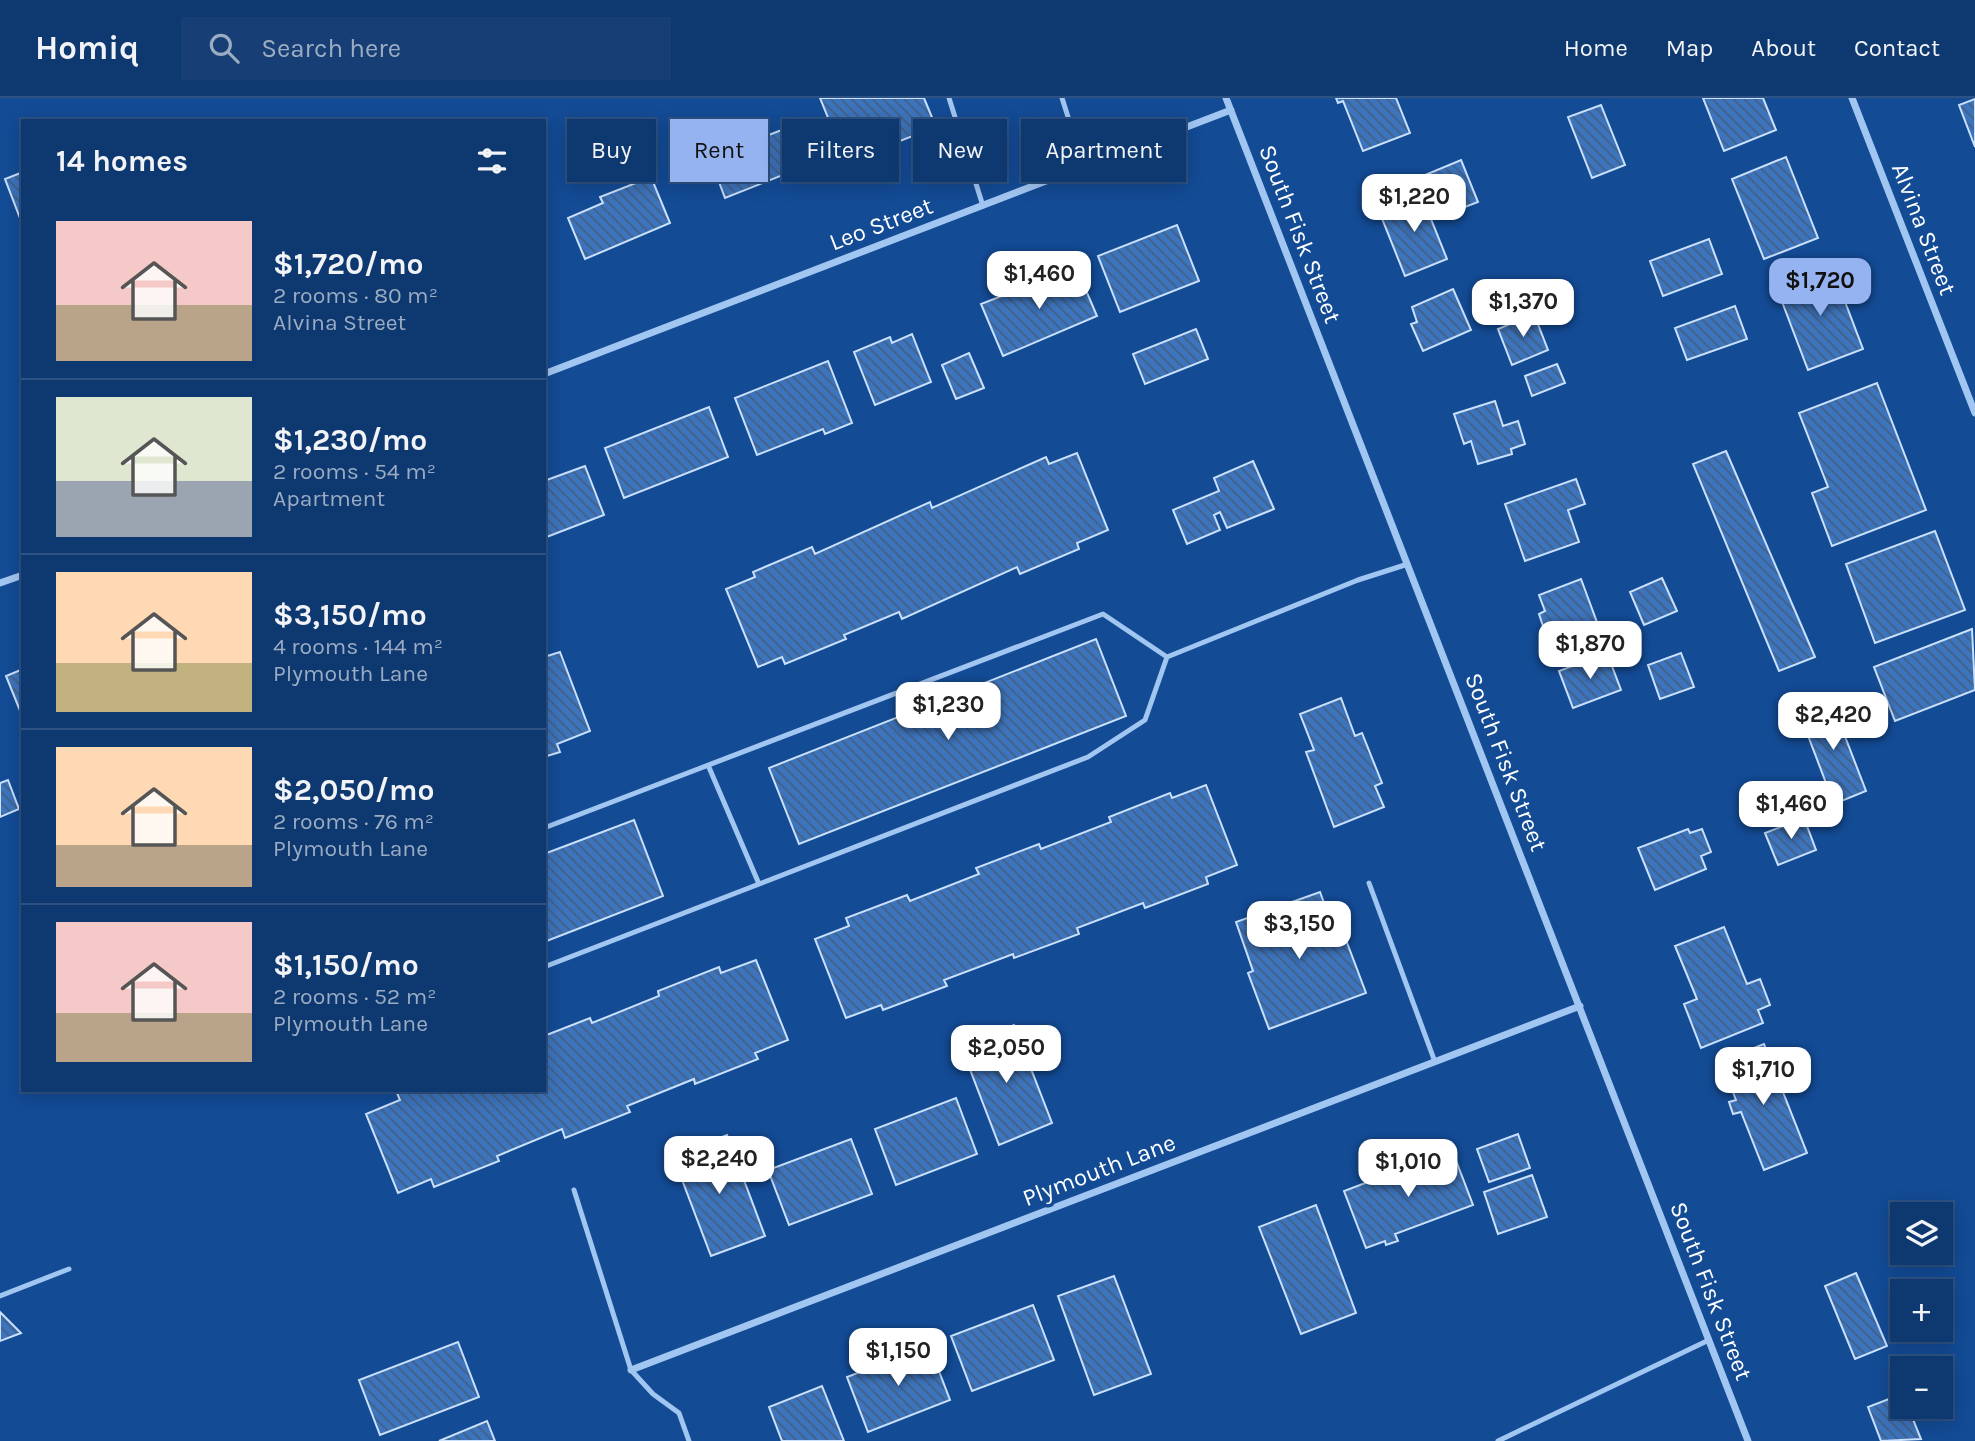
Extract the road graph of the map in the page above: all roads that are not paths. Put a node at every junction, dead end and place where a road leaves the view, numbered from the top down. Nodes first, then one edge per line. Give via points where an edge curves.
1 (949, 98) edge
2 (1062, 98) edge
3 (1226, 98) edge
4 (1852, 98) edge
5 (1231, 110) junction
6 (1069, 119) edge
7 (1186, 127) edge
8 (1045, 182) edge
9 (983, 206) junction
10 (546, 373) edge
11 (1975, 414) edge
12 (1408, 564) junction
13 (21, 576) edge
14 (0, 583) edge
15 (1167, 657) junction
16 (708, 765) junction
17 (546, 827) edge
18 (1369, 883) dead end
19 (759, 884) junction
20 (546, 966) edge
21 (1580, 1006) junction
22 (1435, 1062) junction
23 (574, 1190) dead end
24 (69, 1269) dead end
25 (0, 1296) edge
26 (1709, 1340) junction
27 (631, 1370) junction
28 (689, 1441) edge
29 (1498, 1441) edge
30 (1748, 1441) edge

1 - 9 lane
2 - 6 lane
3 - 5 street, South Fisk Street
4 - 11 street, Alvina Street
5 - 7 street, Leo Street
5 - 12 street, South Fisk Street
8 - 9 street, Leo Street
9 - 10 street, Leo Street
12 - 15 lane
12 - 21 street, South Fisk Street
13 - 14 street
15 - 16 lane via 1103,614
15 - 19 lane via 1144,720 1088,757
16 - 17 lane
16 - 19 lane
18 - 22 lane
19 - 20 lane
21 - 22 street, Plymouth Lane
21 - 26 street, South Fisk Street
22 - 27 street, Plymouth Lane
23 - 27 lane
24 - 25 lane
26 - 29 lane
26 - 30 street, South Fisk Street
27 - 28 lane via 679,1413

